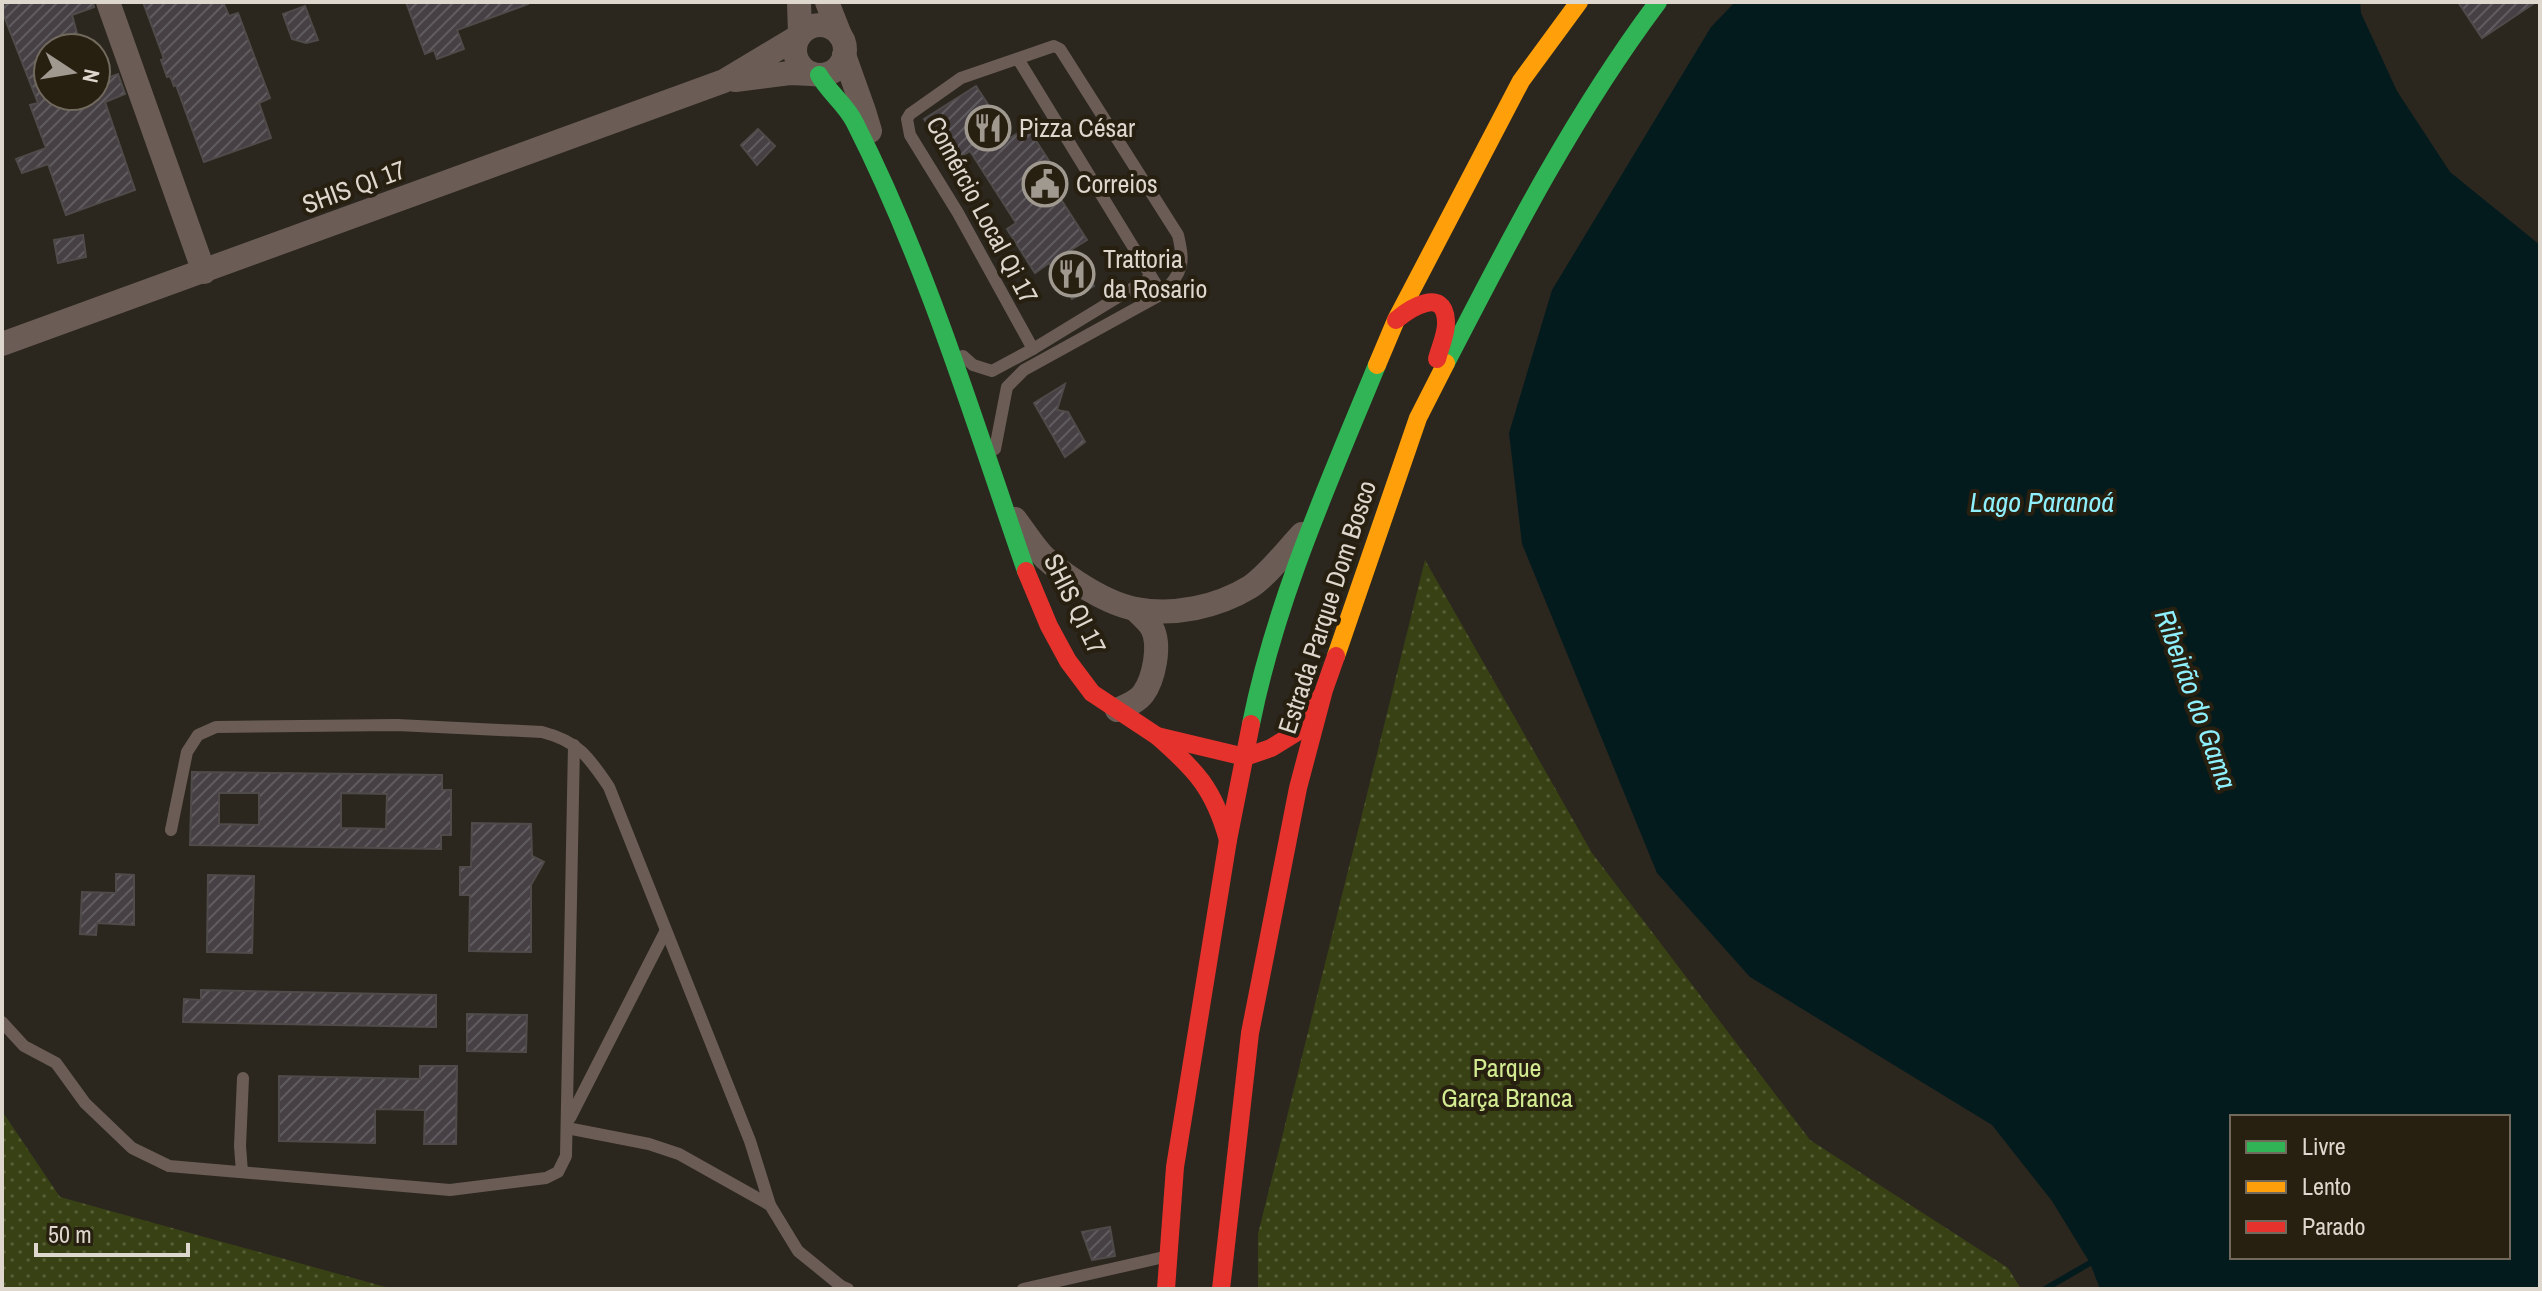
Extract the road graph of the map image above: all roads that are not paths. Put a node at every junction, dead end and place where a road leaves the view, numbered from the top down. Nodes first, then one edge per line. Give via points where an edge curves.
1 (108, 2) edge
2 (799, 2) edge
3 (827, 2) edge
4 (1579, 2) edge
5 (1658, 2) edge
6 (799, 35) junction
7 (842, 45) junction
8 (1018, 59) junction
9 (815, 74) junction
10 (724, 81) junction
11 (880, 173) junction
12 (204, 272) junction
13 (1151, 277) junction
14 (1162, 294) junction
15 (1396, 320) junction
16 (946, 338) junction
17 (2, 344) edge
18 (1033, 349) junction
19 (992, 371) junction
20 (1007, 387) junction
21 (965, 392) junction
22 (1418, 418) junction
23 (991, 468) junction
24 (1002, 501) junction
25 (1312, 524) junction
26 (1135, 609) junction
27 (1324, 690) junction
28 (1117, 710) junction
29 (1157, 736) junction
30 (574, 745) junction
31 (1245, 757) junction
32 (171, 830) dead end
33 (1228, 840) junction
34 (665, 932) junction
35 (1198, 1016) junction
36 (2, 1022) edge
37 (1250, 1033) junction
38 (1208, 1062) dead end
39 (1227, 1064) dead end
40 (243, 1078) dead end
41 (1187, 1081) junction
42 (1242, 1090) junction
43 (567, 1125) junction
44 (242, 1172) junction
45 (770, 1205) junction
46 (1168, 1256) junction
47 (848, 1289) edge
48 (1023, 1289) edge
49 (1166, 1289) edge
50 (1221, 1289) edge

1 - 12 street
2 - 6 street
3 - 7 street, SHIS QI 17
4 - 15 main road, Estrada Parque Dom Bosco via 1521,81
5 - 22 main road, Estrada Parque Dom Bosco via 1527,206
6 - 7 street via 827,26
6 - 9 street via 796,58
6 - 10 street, SHIS QI 17
7 - 9 street via 837,67
7 - 11 street, SHIS QI 17
8 - 13 lane
8 - 14 lane, Comércio Local Qi 17 via 1049,46 1060,49 1178,235 1184,258 1179,275
8 - 18 lane, Comércio Local Qi 17 via 961,78 910,114 907,126
9 - 10 street, SHIS QI 17
9 - 11 main road, SHIS QI 17 via 853,118
10 - 12 street, SHIS QI 17
11 - 16 main road, SHIS QI 17
12 - 17 street, SHIS QI 17
13 - 14 lane
13 - 18 lane
14 - 20 lane, Comércio Local Qi 17 via 1024,370
15 - 22 main road via 1425,302 1438,304 1445,312 1446,325
15 - 25 main road, Estrada Parque Dom Bosco
16 - 19 lane via 973,365
16 - 21 main road, SHIS QI 17
18 - 19 lane
19 - 20 lane
19 - 21 lane via 973,377
20 - 23 lane
21 - 23 main road, SHIS QI 17
22 - 27 main road, Estrada Parque Dom Bosco
23 - 24 main road, SHIS QI 17
24 - 26 street, SHIS QI 17 via 1044,556 1075,581
24 - 28 main road, SHIS QI 17 via 1027,574 1068,661 1092,693
25 - 26 street, SHIS QI 17 via 1253,586 1200,608
25 - 31 main road, Estrada Parque Dom Bosco via 1283,604
26 - 28 street via 1157,642 1154,660 1142,696
27 - 31 main road via 1297,732
27 - 37 main road, Estrada Parque Dom Bosco via 1295,799
28 - 29 main road, SHIS QI 17
29 - 31 main road, SHIS QI 17
29 - 33 main road via 1209,793
30 - 32 lane via 542,732 397,725 216,727 198,735 187,752
30 - 34 lane via 609,787
30 - 43 lane
31 - 33 main road, Estrada Parque Dom Bosco
33 - 35 main road, Estrada Parque Dom Bosco
34 - 43 lane
34 - 45 lane via 750,1141
35 - 37 main road via 1207,1037 1219,1043 1239,1041
35 - 41 main road, Estrada Parque Dom Bosco
36 - 44 lane via 24,1046 56,1063 85,1103 132,1148 169,1166
37 - 42 main road, Estrada Parque Dom Bosco
38 - 41 main road
39 - 42 main road
40 - 44 lane
41 - 46 main road, Estrada Parque Dom Bosco
42 - 50 main road, Estrada Parque Dom Bosco
43 - 44 lane via 566,1156 558,1172 524,1182 450,1190
43 - 45 lane via 679,1154
45 - 47 lane via 798,1251
46 - 48 lane
46 - 49 main road, Estrada Parque Dom Bosco

